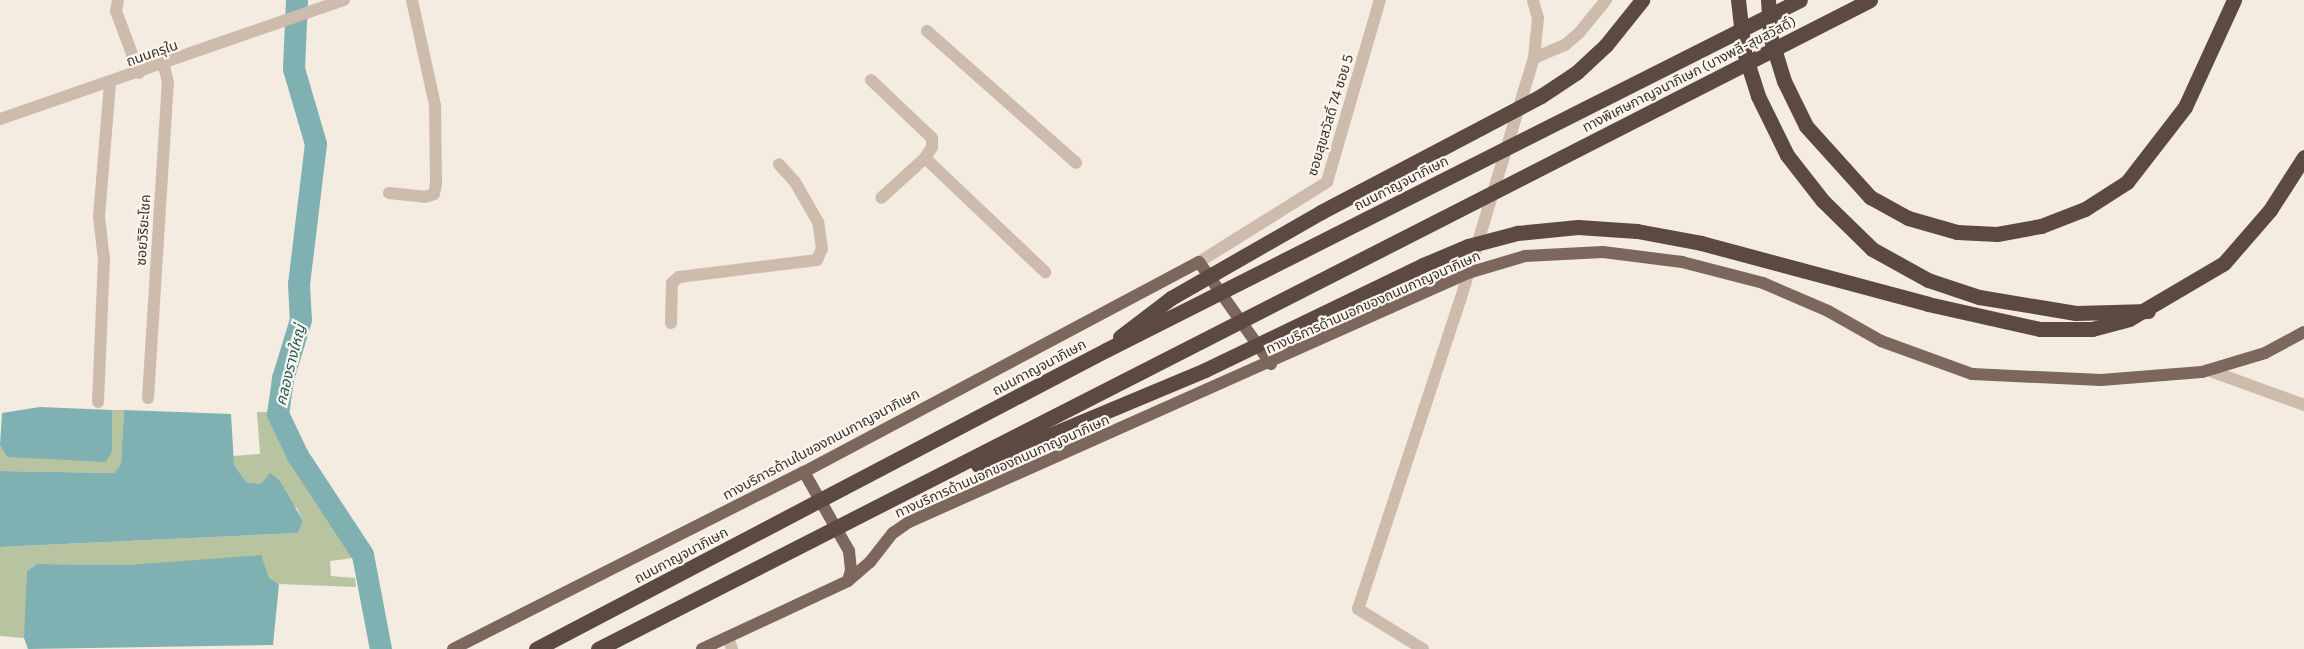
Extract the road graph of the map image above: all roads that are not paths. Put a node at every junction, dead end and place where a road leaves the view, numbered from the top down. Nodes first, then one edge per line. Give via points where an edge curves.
1 (118, 0) edge
2 (344, 0) edge
3 (412, 0) edge
4 (1380, 0) edge
5 (1533, 0) edge
6 (1606, 0) edge
7 (1642, 0) edge
8 (1738, 0) edge
9 (1768, 0) edge
10 (1800, 0) edge
11 (1870, 0) edge
12 (2234, 0) edge
13 (926, 32) dead end
14 (1534, 58) junction
15 (164, 65) junction
16 (139, 73) junction
17 (871, 80) dead end
18 (110, 83) junction
19 (0, 119) edge
20 (1562, 121) joint
21 (2304, 157) edge
22 (925, 158) junction
23 (1076, 163) dead end
24 (779, 164) dead end
25 (389, 193) dead end
26 (882, 198) dead end
27 (1200, 262) junction
28 (1045, 272) dead end
29 (1468, 273) junction
30 (2148, 311) junction
31 (671, 323) dead end
32 (2304, 332) edge
33 (1106, 350) junction
34 (1271, 364) junction
35 (2208, 370) junction
36 (148, 398) dead end
37 (98, 402) dead end
38 (2304, 405) edge
39 (804, 472) junction
40 (889, 501) junction
41 (848, 581) junction
42 (730, 643) edge
43 (453, 649) edge
44 (536, 649) edge
45 (598, 649) edge
46 (702, 649) edge
47 (1423, 649) edge

1 - 16 street via 116,11
2 - 15 street, ถนนครุใน
3 - 25 street via 435,105 436,184 434,194 425,197
4 - 27 street, ซอยสุขสวัสดิ์ 74 ซอย 5 via 1327,182
5 - 14 street via 1538,18
6 - 14 street via 1565,45
7 - 33 highway, bridge via 1606,45 1577,72 1542,96 1321,212 1171,298 1140,319
8 - 30 highway via 1744,52 1758,96 1787,155 1822,200 1872,249 1928,280 1979,297 2048,310
9 - 12 highway via 1771,39 1784,81 1806,126 1870,197 1908,218 1957,232 1997,234 2041,226 2076,212 2127,182 2185,107
10 - 20 highway, ทางพิเศษกาญจนาภิเษก (บางพลี-สุขสวัสดิ์), bridge
11 - 40 highway, ทางพิเศษกาญจนาภิเษก (บางพลี-สุขสวัสดิ์), bridge
13 - 23 street
14 - 29 street
15 - 16 street, ถนนครุใน
15 - 36 street, ซอยวิริยะโชค via 168,83
16 - 18 street, ถนนครุใน
17 - 22 street via 929,131 932,147
18 - 19 street, ถนนครุใน
18 - 37 street via 99,217 104,260
20 - 33 highway, ถนนกาญจนาภิเษก, bridge
21 - 30 highway via 2270,210 2224,263
22 - 26 street
22 - 28 street
24 - 31 street via 795,182 818,222 822,249 817,260 679,277 672,283
27 - 34 main road
27 - 39 main road, ทางบริการด้านในของถนนกาญจนาภิเษก
29 - 34 main road, ทางบริการด้านนอกของถนนกาญจนาภิเษก
29 - 35 main road, ทางบริการด้านนอกของถนนกาญจนาภิเษก via 1525,256 1602,252 1682,262 1763,283 1828,311 1881,342 1972,374 2101,380
29 - 47 street via 1358,609
30 - 40 highway, bridge via 2092,329 2040,329 1928,304 1701,243 1637,231 1578,227 1517,233 1468,246 1423,265 1196,374
32 - 35 main road, ทางบริการด้านนอกของถนนกาญจนาภิเษก via 2265,352
33 - 44 highway, ถนนกาญจนาภิเษก, bridge
34 - 41 main road, ทางบริการด้านนอกของถนนกาญจนาภิเษก via 901,527
35 - 38 street
39 - 41 main road via 849,552 851,570
39 - 43 main road, ทางบริการด้านในของถนนกาญจนาภิเษก
40 - 45 highway, bridge
41 - 42 main road, ทางบริการด้านนอกของถนนกาญจนาภิเษก
42 - 46 main road, ทางบริการด้านนอกของถนนกาญจนาภิเษก

